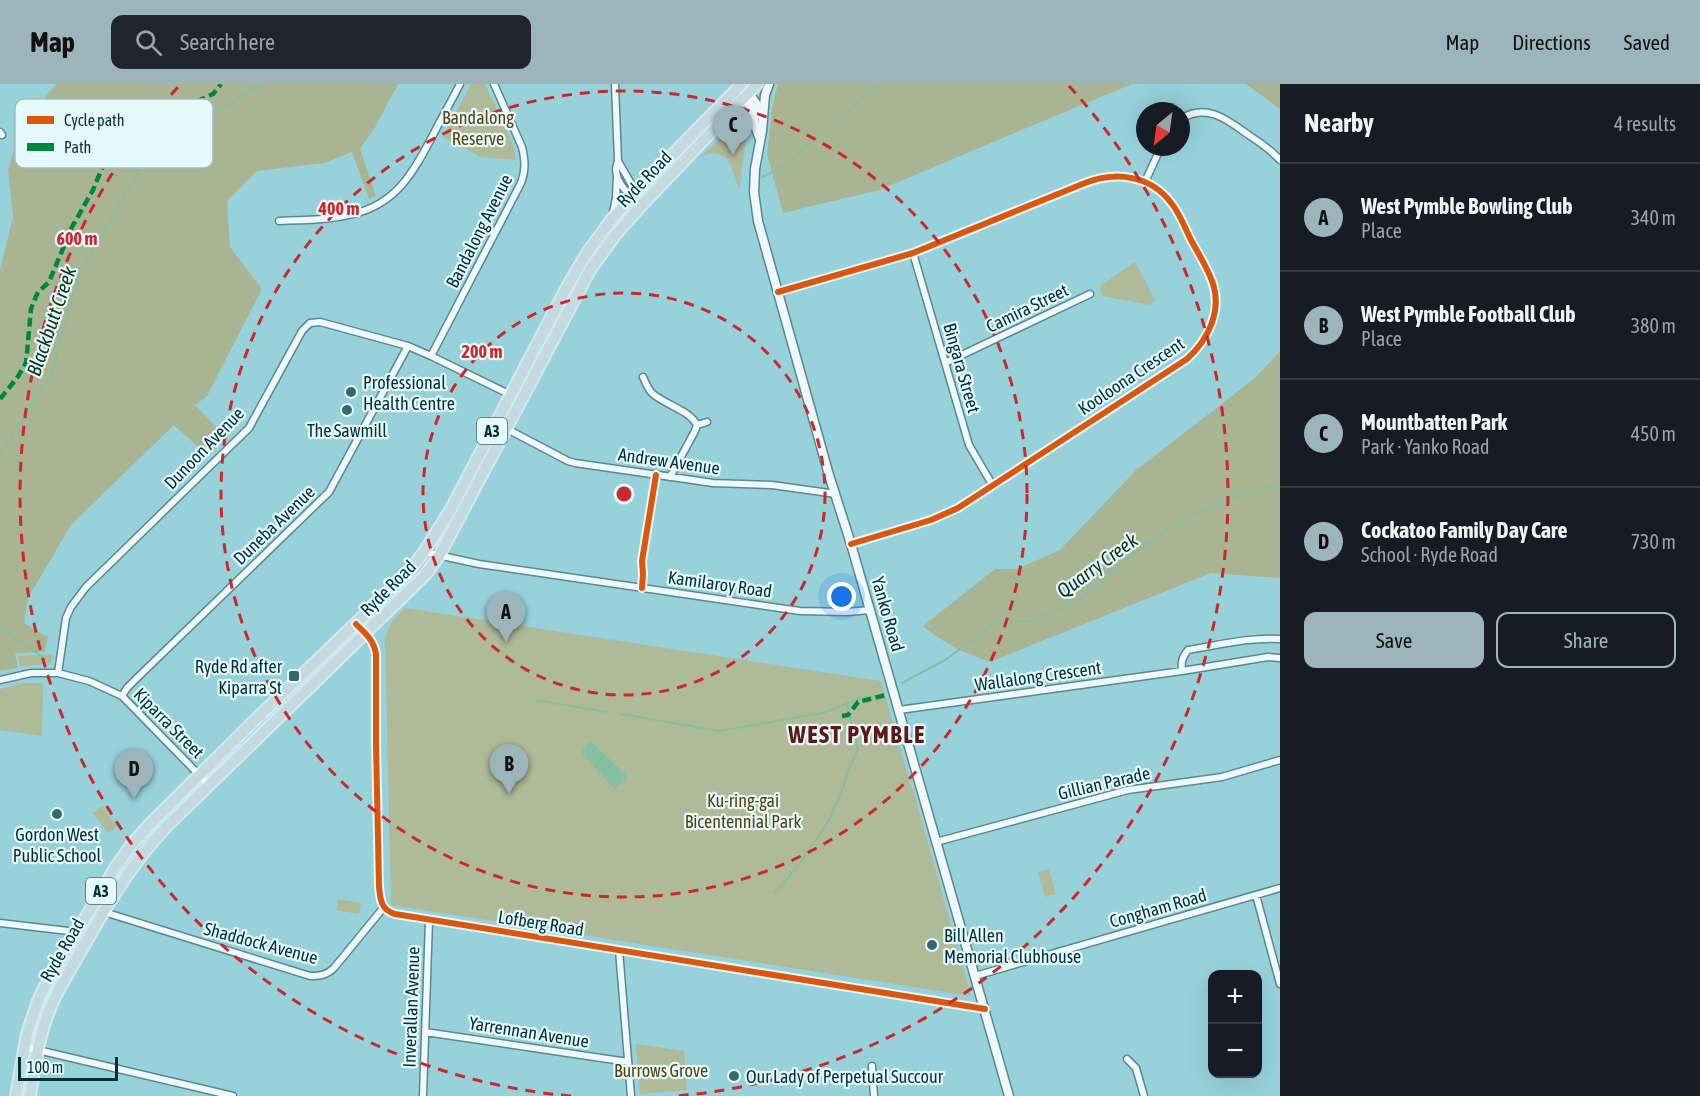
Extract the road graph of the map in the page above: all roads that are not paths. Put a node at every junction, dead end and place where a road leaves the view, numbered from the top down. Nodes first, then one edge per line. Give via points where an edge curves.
1 (460, 84) edge
2 (494, 84) edge
3 (615, 84) edge
4 (742, 84) edge
5 (769, 84) edge
6 (751, 91) edge
7 (1190, 114) edge
8 (763, 119) junction
9 (759, 138) junction
10 (1157, 156) edge
11 (1280, 160) edge
12 (618, 161) junction
13 (617, 177) junction
14 (1145, 182) junction
15 (634, 195) junction
16 (641, 206) junction
17 (611, 220) junction
18 (279, 221) dead end
19 (913, 253) junction
20 (778, 292) junction
21 (1090, 294) dead end
22 (408, 346) junction
23 (431, 356) junction
24 (945, 363) junction
25 (643, 377) dead end
26 (511, 395) junction
27 (707, 422) dead end
28 (697, 425) junction
29 (507, 429) junction
30 (670, 477) junction
31 (993, 486) junction
32 (836, 494) junction
33 (851, 544) junction
34 (424, 552) junction
35 (439, 556) junction
36 (870, 610) junction
37 (356, 624) junction
38 (366, 634) junction
39 (1280, 639) edge
40 (1280, 658) edge
41 (1182, 671) junction
42 (58, 673) junction
43 (0, 680) edge
44 (122, 696) junction
45 (899, 710) junction
46 (1280, 760) edge
47 (200, 775) junction
48 (209, 785) junction
49 (936, 842) junction
50 (1280, 888) edge
51 (1256, 896) junction
52 (384, 907) junction
53 (104, 912) junction
54 (429, 920) junction
55 (0, 923) edge
56 (77, 933) junction
57 (619, 950) junction
58 (975, 976) junction
59 (1280, 984) edge
60 (985, 1009) junction
61 (425, 1032) junction
62 (25, 1047) junction
63 (38, 1050) junction
64 (1127, 1059) dead end
65 (628, 1062) junction
66 (872, 1066) dead end
67 (16, 1096) edge
68 (30, 1096) edge
69 (233, 1096) edge
70 (423, 1096) edge
71 (631, 1096) edge
72 (874, 1096) edge
73 (1009, 1096) edge
74 (1144, 1096) edge

1 - 18 street via 419,163 394,194 354,214
2 - 23 street, Bandalong Avenue via 522,147 524,175
3 - 12 street
4 - 6 main road, Yanko Road
4 - 15 highway, Ryde Road / A3
5 - 8 main road, Yanko Road
6 - 8 main road, Yanko Road
6 - 9 main road, Yanko Road
6 - 16 highway, Ryde Road / A3
7 - 11 street via 1212,113 1225,118
8 - 9 main road, Yanko Road
9 - 20 main road, Yanko Road via 754,192
10 - 14 street
12 - 13 street
12 - 15 street
13 - 15 street via 627,194
13 - 17 street
14 - 19 street, Kooloona Crescent via 1130,177 1096,179
14 - 31 street, Kooloona Crescent via 1172,204 1212,280 1215,306 1207,335 1187,359
15 - 16 street
15 - 17 highway, Ryde Road / A3
16 - 29 highway, Ryde Road / A3 via 590,270
17 - 26 highway, Ryde Road / A3 via 575,273
19 - 20 street, Kooloona Crescent
19 - 24 street, Bingara Street
20 - 32 main road, Yanko Road
21 - 24 street, Camira Street
22 - 23 street, Dunoon Avenue
22 - 42 street, Dunoon Avenue via 320,322 305,326 249,428 70,606
22 - 44 street, Duneba Avenue via 329,492
23 - 26 street, Dunoon Avenue
24 - 31 street, Bingara Street via 969,445
25 - 28 street via 652,393
26 - 34 highway, Ryde Road / A3
27 - 28 street
28 - 30 street
29 - 30 street, Andrew Avenue via 568,461
29 - 35 highway, Ryde Road / A3
30 - 32 street, Andrew Avenue
31 - 33 street, Kooloona Crescent via 945,515
32 - 33 main road, Yanko Road
33 - 36 main road, Yanko Road
34 - 35 street, Kamilaroy Road
34 - 37 highway, Ryde Road / A3
35 - 36 street, Kamilaroy Road via 800,611
35 - 38 highway, Ryde Road / A3 via 416,585
36 - 45 main road, Yanko Road
37 - 38 street
37 - 47 highway, Ryde Road / A3
38 - 48 highway, Ryde Road / A3
38 - 52 street via 376,654 379,886
39 - 41 street via 1245,640 1188,650
40 - 41 street, Wallalong Crescent
41 - 45 street, Wallalong Crescent
42 - 43 street, Kiparra Street via 31,673
42 - 44 street, Kiparra Street
44 - 47 street, Kiparra Street
45 - 49 main road, Yanko Road
46 - 49 street, Gillian Parade via 1222,777 1128,790
47 - 48 street, Kiparra Street
47 - 56 highway, Ryde Road / A3 via 132,844
48 - 53 highway, Ryde Road / A3 via 149,845
49 - 58 main road, Yanko Road
50 - 51 street, Congham Road
51 - 58 street, Congham Road
51 - 59 street
52 - 53 street, Shaddock Avenue via 334,968 317,976
52 - 54 street, Lofberg Road via 391,913
53 - 63 highway, Ryde Road / A3 via 50,1006
54 - 57 street, Lofberg Road
54 - 61 street, Inverallan Avenue
55 - 56 street
56 - 62 highway, Ryde Road / A3 via 38,1001
57 - 60 street, Lofberg Road
57 - 65 street
58 - 60 main road, Yanko Road
60 - 73 main road, Yanko Road
61 - 65 street, Yarrennan Avenue
61 - 70 street, Inverallan Avenue
62 - 63 street
62 - 67 highway, Ryde Road / A3
63 - 68 highway, Ryde Road / A3
63 - 69 street
64 - 74 street via 1136,1068
65 - 71 street
66 - 72 street

